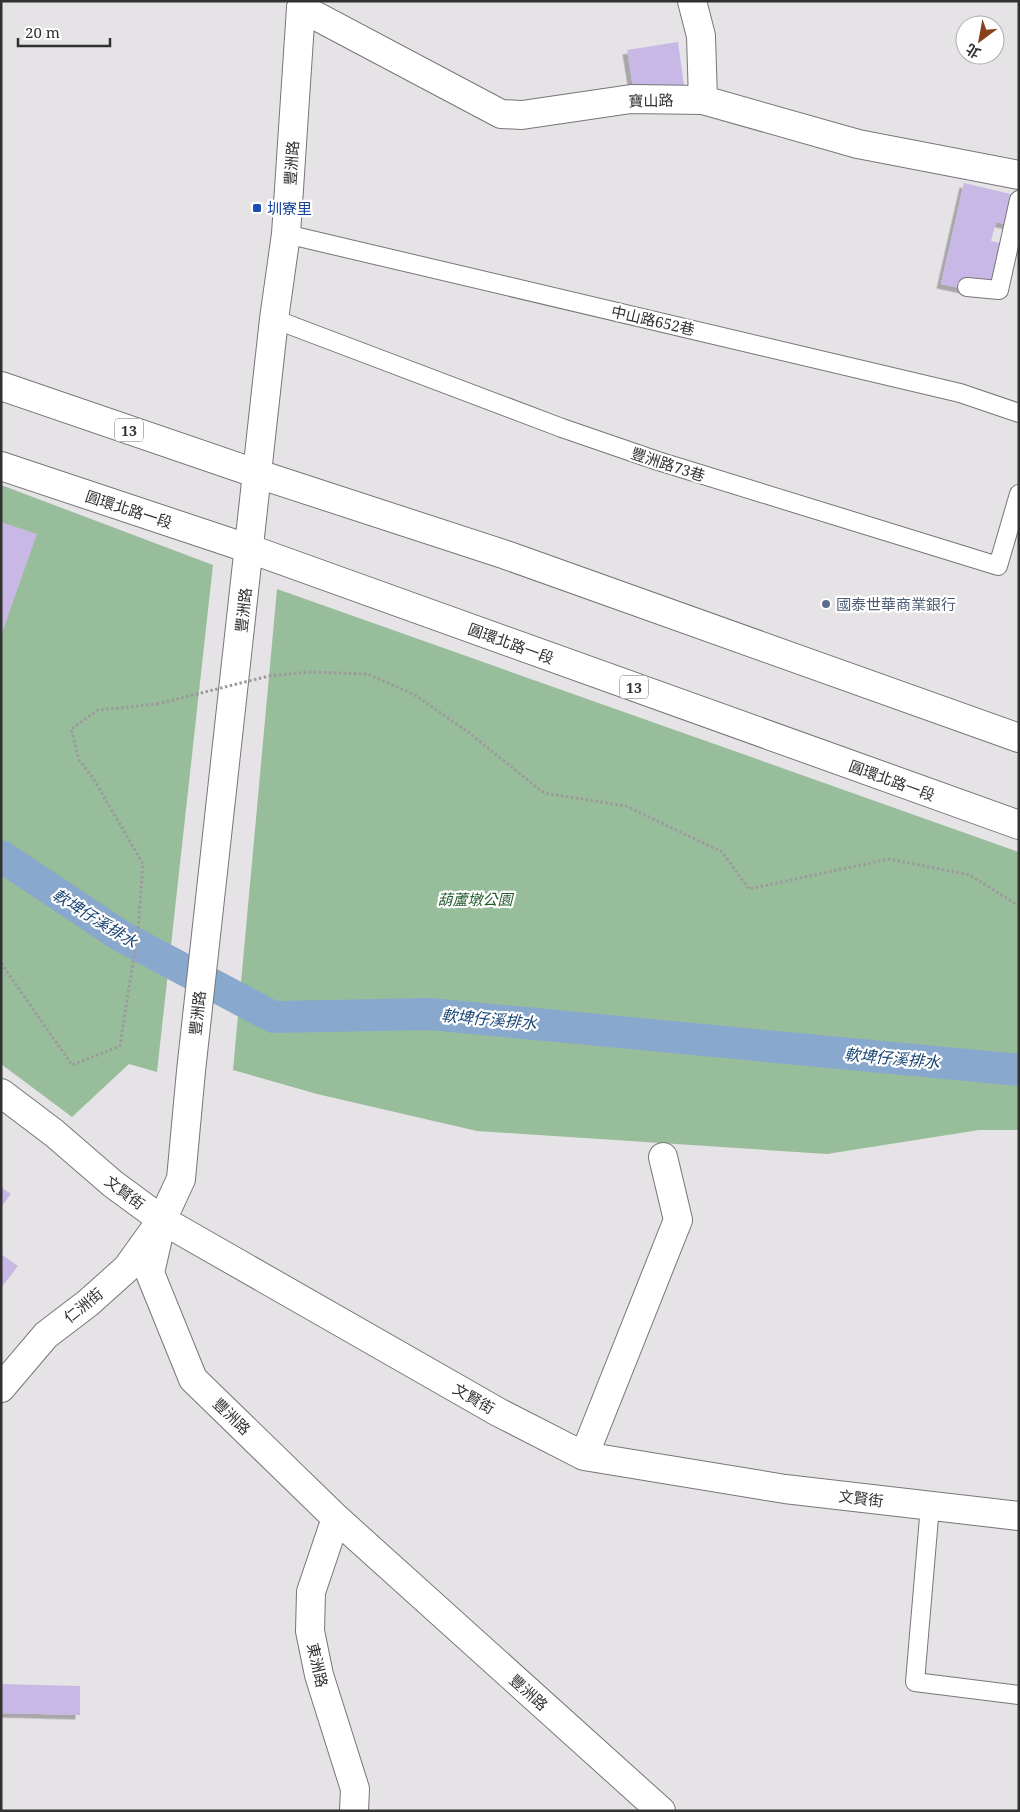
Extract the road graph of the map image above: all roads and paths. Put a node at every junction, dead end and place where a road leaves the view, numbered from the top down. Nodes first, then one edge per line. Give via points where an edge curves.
1 (692, 1) edge
2 (303, 5) edge
3 (702, 100) junction
4 (1019, 175) edge
5 (1019, 200) edge
6 (286, 234) junction
7 (967, 288) dead end
8 (274, 319) junction
9 (1, 386) edge
10 (1019, 413) edge
11 (1, 466) edge
12 (258, 474) junction
13 (1019, 494) edge
14 (250, 549) junction
15 (1019, 738) edge
16 (1019, 825) edge
17 (1019, 906) edge
18 (1, 963) edge
19 (1, 1093) edge
20 (664, 1157) dead end
21 (162, 1220) junction
22 (1, 1388) edge
23 (584, 1456) junction
24 (930, 1506) junction
25 (1019, 1516) edge
26 (336, 1518) junction
27 (1019, 1695) edge
28 (354, 1811) edge
29 (661, 1811) edge

1 - 3 street via 701,36
2 - 3 street, 寶山路 via 500,114 522,115 631,99
2 - 6 street, 豐洲路
3 - 4 street, 寶山路 via 858,144
5 - 7 lane via 999,290
6 - 8 street, 豐洲路
6 - 10 lane, 中山路652巷 via 960,393
8 - 12 street, 豐洲路
8 - 13 lane, 豐洲路73巷 via 658,461 998,566
9 - 12 street, 13
11 - 14 street, 圓環北路一段 / 13
12 - 14 street, 豐洲路
12 - 15 street, 13 via 506,555
14 - 16 street, 圓環北路一段 / 13
14 - 21 street, 豐洲路 via 190,1071 182,1179
17 - 18 path, bridge via 970,875 889,859 749,889 722,852 626,806 544,793 416,694 368,674 310,672 269,676 157,704 98,710 71,729 79,760 143,864 138,930 120,1046 72,1065
19 - 21 street, 文賢街
20 - 23 street via 678,1220
21 - 22 street, 仁洲街 via 127,1268 46,1335
21 - 23 street, 文賢街 via 498,1412
21 - 26 street, 豐洲路 via 150,1273 193,1379
23 - 24 street, 文賢街 via 784,1489
24 - 25 street, 文賢街
24 - 27 lane via 914,1682
26 - 28 street, 東洲路 via 311,1592 310,1632 319,1675 355,1789
26 - 29 street, 豐洲路

